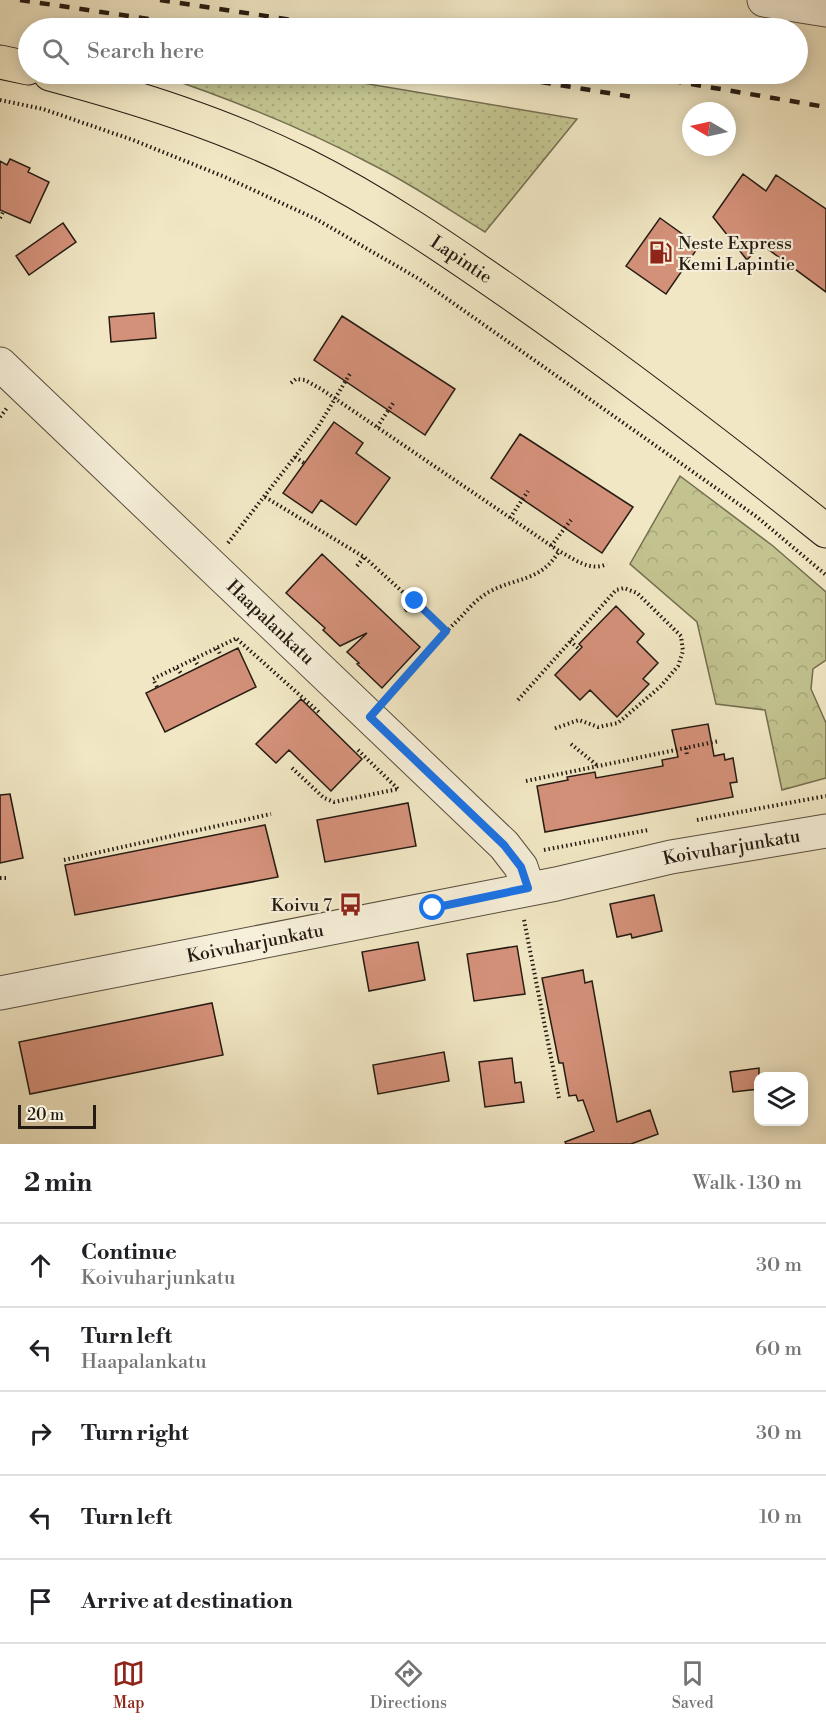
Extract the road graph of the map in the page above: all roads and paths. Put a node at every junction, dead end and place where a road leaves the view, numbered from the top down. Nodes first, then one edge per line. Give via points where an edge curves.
1 (764, 0) edge
2 (826, 10) edge
3 (0, 62) edge
4 (18, 66) edge
5 (87, 84) edge
6 (0, 100) edge
7 (3, 212) dead end
8 (0, 218) edge
9 (0, 364) edge
10 (351, 372) dead end
11 (291, 383) dead end
12 (336, 398) junction
13 (394, 402) dead end
14 (377, 427) junction
15 (295, 457) junction
16 (304, 463) dead end
17 (528, 491) dead end
18 (266, 497) junction
19 (510, 518) junction
20 (571, 520) dead end
21 (826, 531) edge
22 (551, 546) junction
23 (559, 551) junction
24 (364, 557) junction
25 (607, 564) dead end
26 (210, 565) junction
27 (357, 566) dead end
28 (826, 575) edge
29 (415, 601) junction
30 (405, 611) dead end
31 (270, 622) junction
32 (446, 631) junction
33 (237, 639) junction
34 (570, 641) junction
35 (217, 648) junction
36 (580, 650) dead end
37 (221, 656) dead end
38 (194, 659) junction
39 (199, 667) dead end
40 (177, 668) junction
41 (182, 675) dead end
42 (157, 687) dead end
43 (518, 699) dead end
44 (370, 717) junction
45 (325, 718) dead end
46 (553, 729) dead end
47 (719, 741) dead end
48 (571, 744) dead end
49 (686, 748) junction
50 (357, 749) dead end
51 (687, 755) dead end
52 (598, 766) junction
53 (292, 768) dead end
54 (437, 781) junction
55 (526, 781) dead end
56 (398, 789) junction
57 (271, 814) dead end
58 (826, 831) edge
59 (64, 860) dead end
60 (0, 878) edge
61 (9, 878) dead end
62 (526, 902) junction
63 (0, 993) edge
64 (559, 1098) dead end

1 - 2 street
3 - 4 main road
5 - 21 main road, Lapintie via 187,115 253,142 302,163 400,218 562,329 745,465
6 - 28 path via 43,109 133,140 316,219 418,279 757,517
7 - 8 path
9 - 26 street, Haapalankatu
10 - 12 path
11 - 12 path via 305,380
12 - 14 path
12 - 15 path
13 - 14 path
14 - 19 path
15 - 16 path
15 - 18 path
17 - 19 path
18 - 24 path
18 - 26 path
19 - 22 path
20 - 22 path
22 - 23 path
23 - 25 path via 590,567
23 - 32 path via 554,561 533,577 487,593
24 - 27 path
24 - 29 path
26 - 31 street, Haapalankatu
29 - 30 path
29 - 32 path
31 - 33 path
31 - 44 street, Haapalankatu
32 - 44 path
33 - 35 path
33 - 45 path
34 - 36 path
34 - 43 path
34 - 46 path via 616,590 624,588 637,593 681,636 683,651 678,666 661,686 618,723 598,727 579,720
35 - 37 path
35 - 38 path
38 - 39 path
38 - 40 path
40 - 41 path
40 - 42 path via 153,679
44 - 54 street, Haapalankatu
47 - 49 path
48 - 52 path
49 - 51 path
49 - 52 path
50 - 56 path
52 - 55 path
53 - 56 path via 324,798 334,802
54 - 56 path
54 - 62 street, Haapalankatu via 514,856 521,867
57 - 59 path
58 - 62 street, Koivuharjunkatu via 671,857
60 - 61 path
62 - 63 street, Koivuharjunkatu
62 - 64 path

